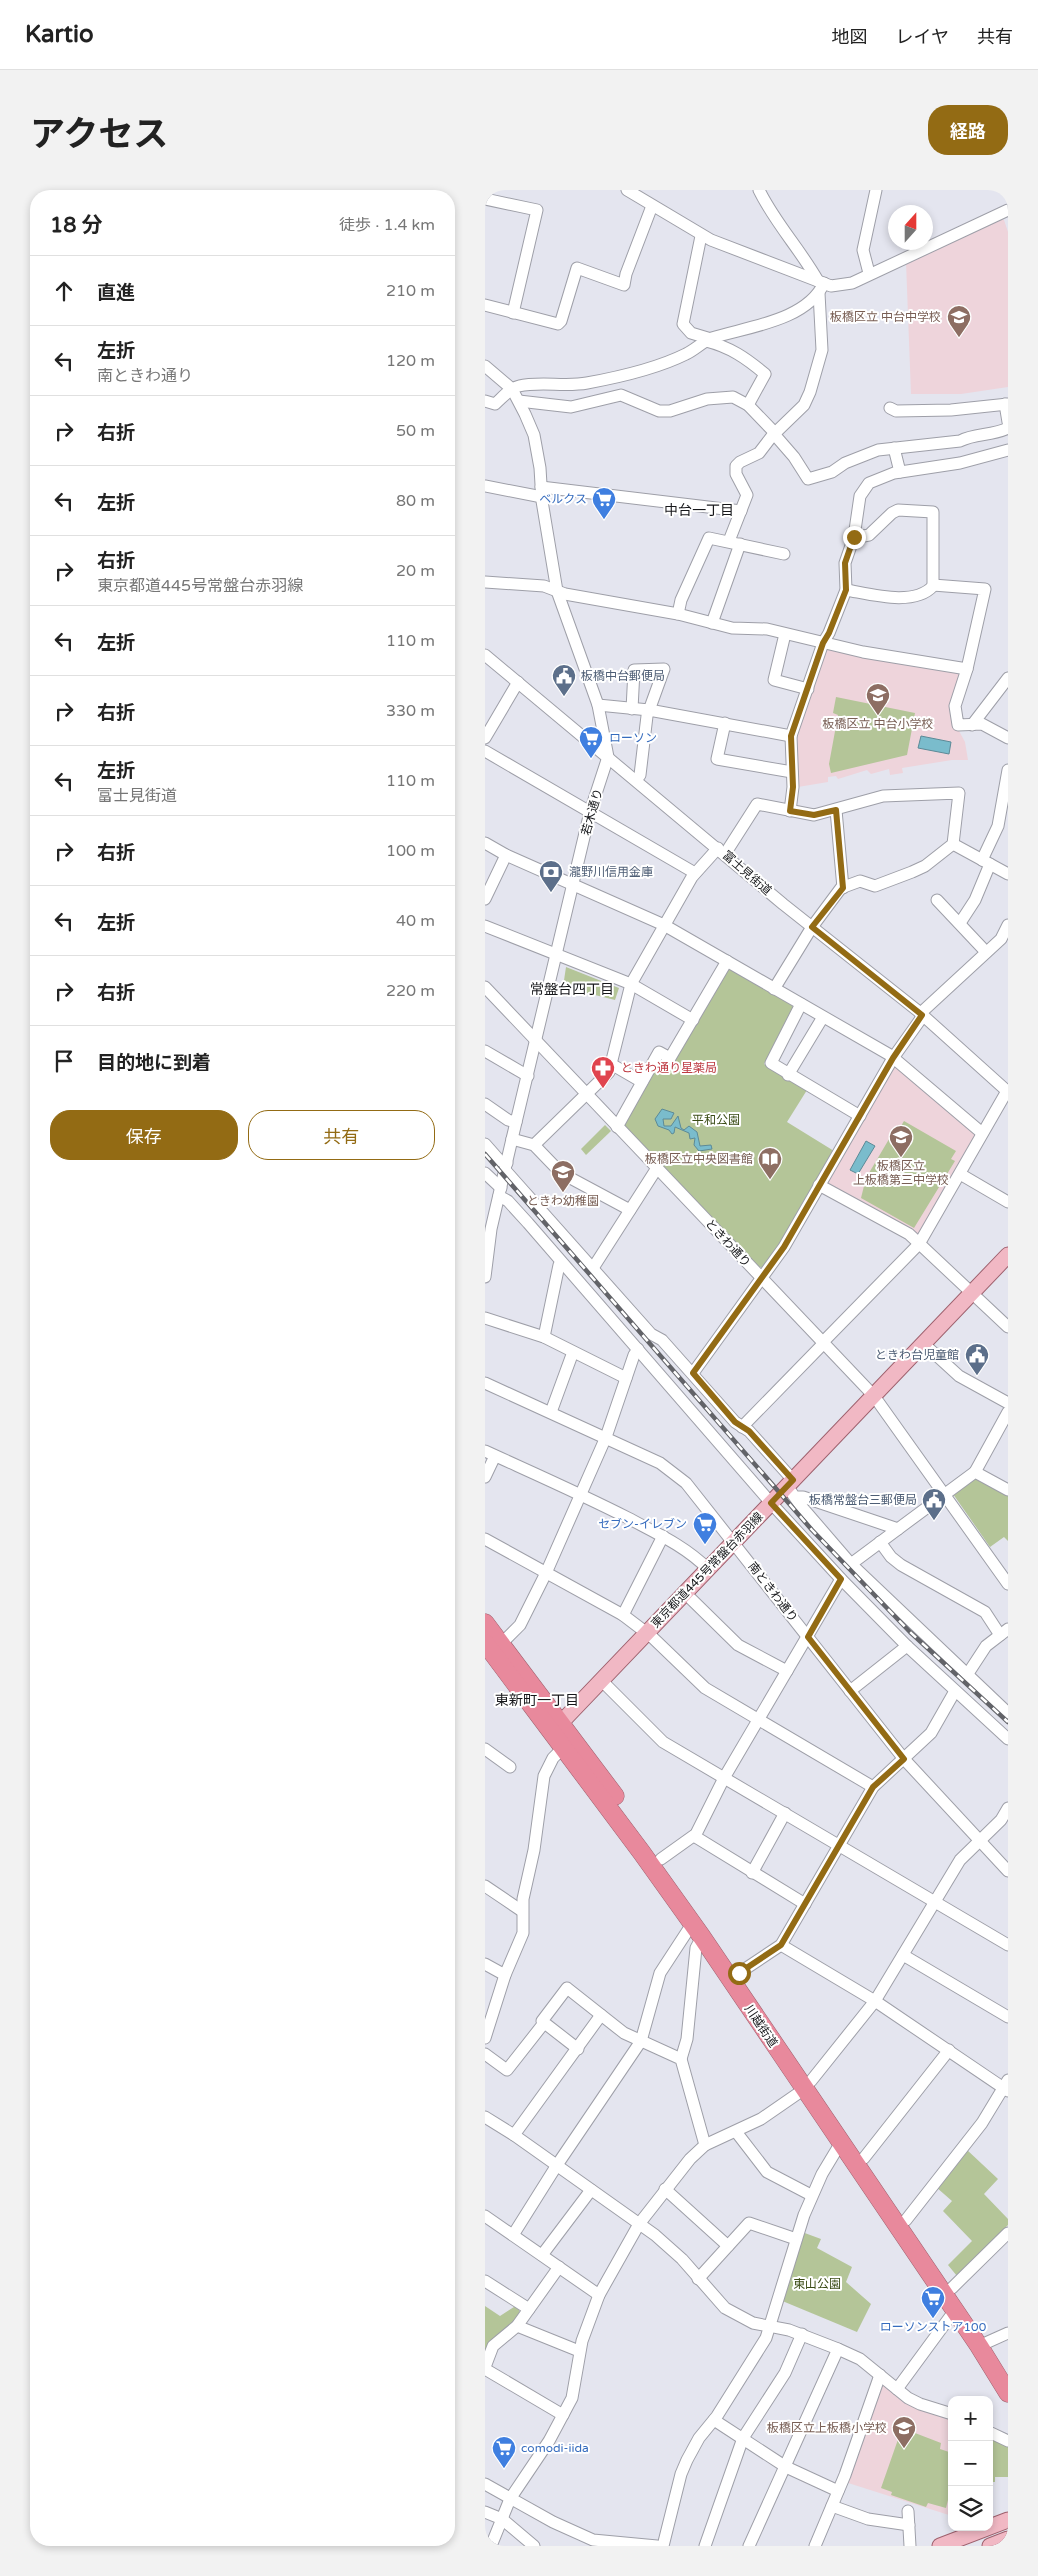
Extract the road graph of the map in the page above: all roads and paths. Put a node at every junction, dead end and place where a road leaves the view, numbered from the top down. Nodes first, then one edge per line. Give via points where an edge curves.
1 (627, 190) edge
2 (759, 190) edge
3 (876, 190) edge
4 (485, 199) edge
5 (652, 206) junction
6 (1007, 215) edge
7 (701, 236) junction
8 (869, 273) junction
9 (821, 286) junction
10 (485, 305) edge
11 (513, 313) junction
12 (708, 340) junction
13 (485, 366) edge
14 (512, 389) junction
15 (485, 401) edge
16 (519, 401) junction
17 (1007, 404) edge
18 (748, 405) junction
19 (890, 408) dead end
20 (1008, 422) edge
21 (1008, 428) edge
22 (775, 434) junction
23 (894, 448) junction
24 (1008, 450) edge
25 (900, 472) junction
26 (485, 486) edge
27 (541, 492) junction
28 (741, 510) junction
29 (853, 538) junction
30 (734, 543) junction
31 (784, 554) dead end
32 (485, 582) edge
33 (933, 585) junction
34 (846, 590) junction
35 (557, 591) junction
36 (678, 614) junction
37 (712, 623) junction
38 (785, 634) junction
39 (823, 643) junction
40 (485, 655) edge
41 (967, 669) junction
42 (1008, 678) edge
43 (518, 682) junction
44 (807, 689) junction
45 (598, 705) junction
46 (633, 709) junction
47 (649, 710) junction
48 (725, 723) junction
49 (972, 725) junction
50 (791, 736) junction
51 (485, 738) edge
52 (1008, 738) edge
53 (485, 751) edge
54 (609, 757) junction
55 (1008, 770) edge
56 (792, 772) junction
57 (636, 780) junction
58 (836, 810) junction
59 (790, 811) junction
60 (590, 812) junction
61 (485, 843) edge
62 (953, 844) junction
63 (721, 851) junction
64 (506, 855) junction
65 (986, 862) junction
66 (695, 873) junction
67 (1008, 874) edge
68 (573, 884) junction
69 (843, 888) junction
70 (485, 899) edge
71 (937, 900) dead end
72 (960, 923) junction
73 (664, 925) junction
74 (485, 926) edge
75 (1008, 926) edge
76 (812, 927) junction
77 (986, 952) junction
78 (556, 955) junction
79 (727, 961) junction
80 (631, 984) junction
81 (485, 987) edge
82 (774, 988) junction
83 (801, 1004) junction
84 (922, 1015) junction
85 (823, 1017) junction
86 (693, 1020) junction
87 (536, 1041) junction
88 (485, 1051) edge
89 (893, 1058) junction
90 (611, 1064) junction
91 (788, 1075) junction
92 (528, 1076) junction
93 (642, 1082) junction
94 (1007, 1091) edge
95 (587, 1094) junction
96 (485, 1104) edge
97 (860, 1116) junction
98 (516, 1122) junction
99 (617, 1126) junction
100 (982, 1133) junction
101 (512, 1139) junction
102 (485, 1144) edge
103 (533, 1144) junction
104 (506, 1166) junction
105 (657, 1168) junction
106 (485, 1173) edge
107 (960, 1174) junction
108 (819, 1185) junction
109 (500, 1192) junction
110 (1008, 1202) edge
111 (630, 1210) junction
112 (489, 1221) edge
113 (919, 1244) junction
114 (1008, 1255) edge
115 (562, 1262) junction
116 (593, 1268) junction
117 (485, 1276) edge
118 (761, 1278) junction
119 (972, 1293) junction
120 (485, 1318) edge
121 (1008, 1327) edge
122 (543, 1337) junction
123 (824, 1343) junction
124 (924, 1344) junction
125 (638, 1349) junction
126 (573, 1352) junction
127 (693, 1373) junction
128 (626, 1378) junction
129 (485, 1383) edge
130 (874, 1396) junction
131 (1008, 1403) edge
132 (551, 1412) junction
133 (1008, 1412) edge
134 (742, 1427) junction
135 (606, 1437) junction
136 (490, 1454) edge
137 (975, 1472) junction
138 (485, 1477) edge
139 (792, 1488) junction
140 (1008, 1490) edge
141 (581, 1494) junction
142 (945, 1496) junction
143 (771, 1503) junction
144 (899, 1529) junction
145 (663, 1536) junction
146 (485, 1539) edge
147 (734, 1542) junction
148 (880, 1542) junction
149 (851, 1564) junction
150 (708, 1569) junction
151 (546, 1573) junction
152 (841, 1579) junction
153 (1008, 1584) edge
154 (685, 1593) junction
155 (623, 1615) junction
156 (485, 1623) edge
157 (1004, 1632) edge
158 (647, 1633) junction
159 (808, 1637) junction
160 (493, 1643) edge
161 (907, 1646) junction
162 (787, 1671) junction
163 (967, 1675) junction
164 (601, 1680) junction
165 (850, 1691) junction
166 (955, 1691) junction
167 (1008, 1713) edge
168 (759, 1720) junction
169 (556, 1728) junction
170 (1008, 1739) edge
171 (567, 1743) junction
172 (485, 1749) edge
173 (904, 1759) junction
174 (510, 1767) dead end
175 (724, 1778) junction
176 (873, 1787) junction
177 (1008, 1808) edge
178 (785, 1813) junction
179 (694, 1836) junction
180 (980, 1841) junction
181 (840, 1845) junction
182 (661, 1859) junction
183 (1008, 1871) edge
184 (751, 1873) junction
185 (485, 1886) edge
186 (934, 1902) junction
187 (805, 1904) junction
188 (522, 1911) junction
189 (697, 1930) junction
190 (781, 1945) junction
191 (1008, 1945) edge
192 (903, 1955) junction
193 (485, 1964) edge
194 (739, 1973) junction
195 (505, 1975) junction
196 (875, 2001) junction
197 (601, 2016) junction
198 (1008, 2018) edge
199 (544, 2023) junction
200 (485, 2038) edge
201 (641, 2041) junction
202 (578, 2049) junction
203 (949, 2050) junction
204 (485, 2054) edge
205 (681, 2059) junction
206 (807, 2085) junction
207 (1007, 2086) edge
208 (485, 2117) edge
209 (737, 2133) junction
210 (514, 2135) junction
211 (840, 2144) junction
212 (705, 2145) junction
213 (864, 2158) junction
214 (557, 2165) junction
215 (665, 2189) junction
216 (591, 2190) junction
217 (811, 2195) junction
218 (485, 2216) edge
219 (906, 2220) junction
220 (639, 2224) junction
221 (513, 2235) junction
222 (796, 2239) junction
223 (1006, 2239) edge
224 (728, 2246) junction
225 (542, 2255) junction
226 (559, 2267) junction
227 (699, 2279) junction
228 (485, 2281) edge
229 (952, 2288) junction
230 (599, 2295) junction
231 (529, 2309) junction
232 (955, 2310) junction
233 (771, 2325) junction
234 (517, 2326) junction
235 (1008, 2333) edge
236 (802, 2334) junction
237 (983, 2343) junction
238 (838, 2349) junction
239 (579, 2351) junction
240 (485, 2368) edge
241 (1008, 2372) edge
242 (880, 2375) junction
243 (897, 2390) junction
244 (1008, 2393) edge
245 (948, 2413) edge
246 (563, 2415) junction
247 (714, 2420) junction
248 (993, 2434) edge
249 (743, 2438) junction
250 (1008, 2441) edge
251 (786, 2466) junction
252 (485, 2484) edge
253 (838, 2491) junction
254 (510, 2499) junction
255 (832, 2506) junction
256 (908, 2510) dead end
257 (485, 2512) edge
258 (502, 2519) junction
259 (1008, 2520) edge
260 (909, 2525) junction
261 (1008, 2530) edge
262 (1008, 2539) edge
263 (988, 2542) edge
264 (491, 2546) edge
265 (534, 2546) edge
266 (657, 2546) edge
267 (663, 2546) edge
268 (705, 2546) edge
269 (749, 2546) edge
270 (815, 2546) edge
271 (911, 2546) edge
272 (940, 2546) edge
273 (965, 2546) edge

1 - 5 street
2 - 9 street via 773,217 808,262
3 - 8 street via 863,250
4 - 11 street via 537,210
5 - 7 street
5 - 11 street via 624,285 577,268 558,324
6 - 8 street
7 - 9 street
7 - 12 street via 683,324 691,334
8 - 9 street via 850,284
9 - 12 street via 780,319
9 - 22 street via 822,354 819,365 804,405
10 - 11 street
12 - 14 street via 687,354 641,370 586,383
12 - 18 street via 741,354 765,374
13 - 14 street
14 - 15 street via 495,404
14 - 16 street
16 - 18 street via 571,407 621,395 659,411 670,411 707,399 733,397
16 - 27 street via 533,435
17 - 19 street via 951,410 896,411
17 - 20 street
18 - 22 street
21 - 23 street via 960,441
22 - 23 street via 809,479 878,450
22 - 28 street via 759,452 736,466 736,474 747,495
23 - 25 street
24 - 25 street via 960,463
25 - 29 street via 878,478 864,489
26 - 27 street
27 - 28 street
27 - 35 street
28 - 30 street
29 - 33 street via 869,535 898,510 933,512
29 - 34 street via 845,563
30 - 31 street
30 - 36 street via 709,538 681,600
30 - 37 street
32 - 35 street via 544,586
33 - 34 street via 927,592 897,598
33 - 41 street via 985,589
34 - 39 street
35 - 36 street
35 - 45 street
36 - 37 street
37 - 38 street
38 - 39 street
38 - 44 street via 774,680
39 - 41 street
39 - 44 street
40 - 43 street, 富士見街道
41 - 49 street via 955,706 957,725
42 - 49 street
43 - 51 street
43 - 54 street, 富士見街道
44 - 50 street
45 - 46 street
45 - 54 street
46 - 47 street
46 - 47 street via 634,670 664,669
47 - 48 street
47 - 57 street via 640,775
48 - 50 street
48 - 56 street via 717,759
49 - 52 street via 982,724
50 - 56 street
53 - 60 street
54 - 57 street, 富士見街道
54 - 60 street, 若木通り
55 - 65 street via 998,826
56 - 59 street
57 - 63 street, 富士見街道
58 - 59 street via 814,815
58 - 62 street via 883,796 959,793
58 - 69 street
59 - 63 street via 757,804
60 - 66 street
60 - 68 street, 若木通り
61 - 64 street
62 - 65 street
62 - 69 street via 912,872 875,886 860,881
63 - 66 street
63 - 76 street, 富士見街道
64 - 68 street
64 - 70 street
65 - 67 street
65 - 72 street via 975,900
66 - 73 street
68 - 73 street
68 - 78 street, 若木通り
69 - 76 street
71 - 72 street
72 - 77 street
73 - 79 street
73 - 80 street
74 - 78 street
75 - 77 street via 1001,940
76 - 82 street
76 - 84 street, 富士見街道
77 - 84 street
78 - 80 street
78 - 87 street, 若木通り
79 - 82 street
79 - 86 street
80 - 86 street
80 - 90 street
81 - 87 street, ときわ通り
82 - 83 street
83 - 85 street
83 - 91 street via 771,1060 774,1067
84 - 89 street
84 - 94 street, 富士見街道
85 - 89 street
85 - 91 street
86 - 93 street via 670,1058 659,1052
87 - 92 street, 若木通り
87 - 95 street, ときわ通り
88 - 92 street
89 - 97 street
89 - 100 street
90 - 93 street
90 - 95 street via 609,1072
91 - 97 street
92 - 98 street, 若木通り
93 - 99 street
94 - 100 street
95 - 99 street, ときわ通り
95 - 103 street
96 - 98 street
97 - 108 street
98 - 101 street, 若木通り
99 - 105 street, ときわ通り
100 - 107 street
101 - 103 street
101 - 104 street, 若木通り
102 - 104 street
103 - 111 street via 561,1173
104 - 109 street, 若木通り
104 - 116 street
105 - 111 street
105 - 118 street, ときわ通り
106 - 109 street
107 - 110 street
107 - 113 street
108 - 113 street via 909,1234
108 - 118 street via 784,1247
109 - 112 street, 若木通り
109 - 115 street
111 - 116 street
112 - 117 street, 若木通り
113 - 119 street
113 - 123 street
114 - 119 main road, 東京都道445号常盤台赤羽線
115 - 122 street
115 - 125 street
116 - 127 street via 651,1334 662,1340
118 - 123 street, ときわ通り
118 - 127 street
119 - 121 street
119 - 124 main road, 東京都道445号常盤台赤羽線
120 - 122 street
122 - 126 street
123 - 130 street, ときわ通り
123 - 134 street
124 - 130 main road, 東京都道445号常盤台赤羽線
124 - 131 street via 959,1376
125 - 128 street
125 - 143 street
126 - 128 street
126 - 132 street
127 - 134 street
128 - 135 street
129 - 132 street, 南ときわ通り
130 - 139 main road, 東京都道445号常盤台赤羽線
130 - 142 street, ときわ通り
132 - 135 street, 南ときわ通り
133 - 137 street
134 - 139 street via 749,1431
135 - 141 street
135 - 147 street, 南ときわ通り via 675,1472 704,1502
136 - 138 street
136 - 141 street
137 - 140 street
137 - 142 street
139 - 143 main road, 東京都道445号常盤台赤羽線
139 - 144 street via 803,1497
139 - 149 street via 801,1506
141 - 145 street
141 - 151 street
142 - 144 street
142 - 153 street, ときわ通り
143 - 147 main road, 東京都道445号常盤台赤羽線
143 - 152 street
144 - 148 street
145 - 150 street via 691,1553
145 - 155 street
146 - 151 street
147 - 150 main road, 東京都道445号常盤台赤羽線
147 - 159 street, 南ときわ通り
148 - 149 street
148 - 157 street via 901,1565 985,1612
149 - 163 street
150 - 154 main road, 東京都道445号常盤台赤羽線
151 - 155 street
151 - 160 street via 520,1625
152 - 159 street
152 - 161 street
154 - 158 main road, 東京都道445号常盤台赤羽線
154 - 162 street via 738,1645
155 - 158 street
156 - 160 highway, 川越街道
157 - 163 street via 980,1652
158 - 164 main road, 東京都道445号常盤台赤羽線
158 - 168 street via 705,1688
159 - 162 street
159 - 165 street, 南ときわ通り
160 - 169 highway, 川越街道
161 - 165 street
161 - 166 street
162 - 168 street
163 - 167 street
164 - 169 main road, 東京都道445号常盤台赤羽線
164 - 175 street via 663,1742
165 - 173 street, 南ときわ通り
166 - 170 street
166 - 173 street via 931,1732
168 - 175 street
168 - 176 street
169 - 171 highway, 川越街道
171 - 182 highway, 川越街道
171 - 188 street via 553,1758 544,1776
171 - 189 highway, 川越街道
172 - 174 street
173 - 176 street
173 - 180 street, 南ときわ通り
175 - 178 street
175 - 179 street
176 - 181 street
177 - 180 street
178 - 181 street
178 - 184 street
179 - 182 street
179 - 184 street
180 - 183 street, 南ときわ通り
180 - 186 street via 959,1860
181 - 186 street
181 - 187 street
182 - 194 highway, 川越街道
184 - 187 street
185 - 188 street
186 - 191 street
186 - 192 street
187 - 190 street
188 - 195 street via 523,1933
189 - 201 street via 660,1973
189 - 205 street via 687,2039
189 - 206 highway, 川越街道
190 - 194 street
190 - 196 street
192 - 196 street
192 - 198 street
193 - 195 street
194 - 206 highway, 川越街道
195 - 200 street
196 - 203 street
196 - 206 street
197 - 199 street via 567,1988 543,2018
197 - 201 street
197 - 202 street
199 - 202 street
199 - 204 street via 507,2070
201 - 205 street
201 - 214 street
202 - 210 street
203 - 207 street
203 - 213 street
205 - 212 street
206 - 209 street via 761,2120
206 - 211 highway, 川越街道
206 - 213 highway, 川越街道
207 - 219 street via 983,2123
208 - 210 street
209 - 212 street
209 - 217 street via 767,2172
210 - 214 street
211 - 217 street
211 - 232 highway, 川越街道
212 - 215 street
213 - 219 highway, 川越街道
214 - 216 street
214 - 221 street
215 - 220 street
215 - 224 street
216 - 220 street
216 - 225 street
217 - 222 street
218 - 221 street
219 - 229 highway, 川越街道
220 - 227 street via 673,2250
220 - 230 street
221 - 225 street
222 - 224 street via 749,2223
222 - 233 street
223 - 229 street
224 - 227 street
225 - 226 street
226 - 230 street
226 - 231 street
227 - 233 street via 725,2308 753,2323
228 - 231 street
229 - 237 highway, 川越街道
230 - 239 street
231 - 234 street
232 - 237 highway, 川越街道
232 - 243 street
233 - 236 street
233 - 247 street
234 - 239 street
234 - 240 street via 493,2346
235 - 237 street
236 - 238 street
236 - 249 street via 785,2373
237 - 241 highway, 川越街道
237 - 244 highway, 川越街道
238 - 242 street via 860,2359
238 - 251 street
239 - 246 street via 577,2381
240 - 246 street
242 - 243 street
242 - 253 street
243 - 245 street via 920,2404
246 - 254 street
247 - 249 street
247 - 267 street via 699,2438 681,2474
248 - 250 street
249 - 251 street
249 - 268 street
251 - 253 street
251 - 269 street
252 - 254 street
253 - 255 street
254 - 258 street
254 - 266 street via 593,2540
255 - 260 street via 868,2519
255 - 270 street
256 - 260 street
257 - 258 street
258 - 264 street
258 - 265 street
259 - 272 main road
260 - 271 street
261 - 263 main road
262 - 263 main road
263 - 273 main road

